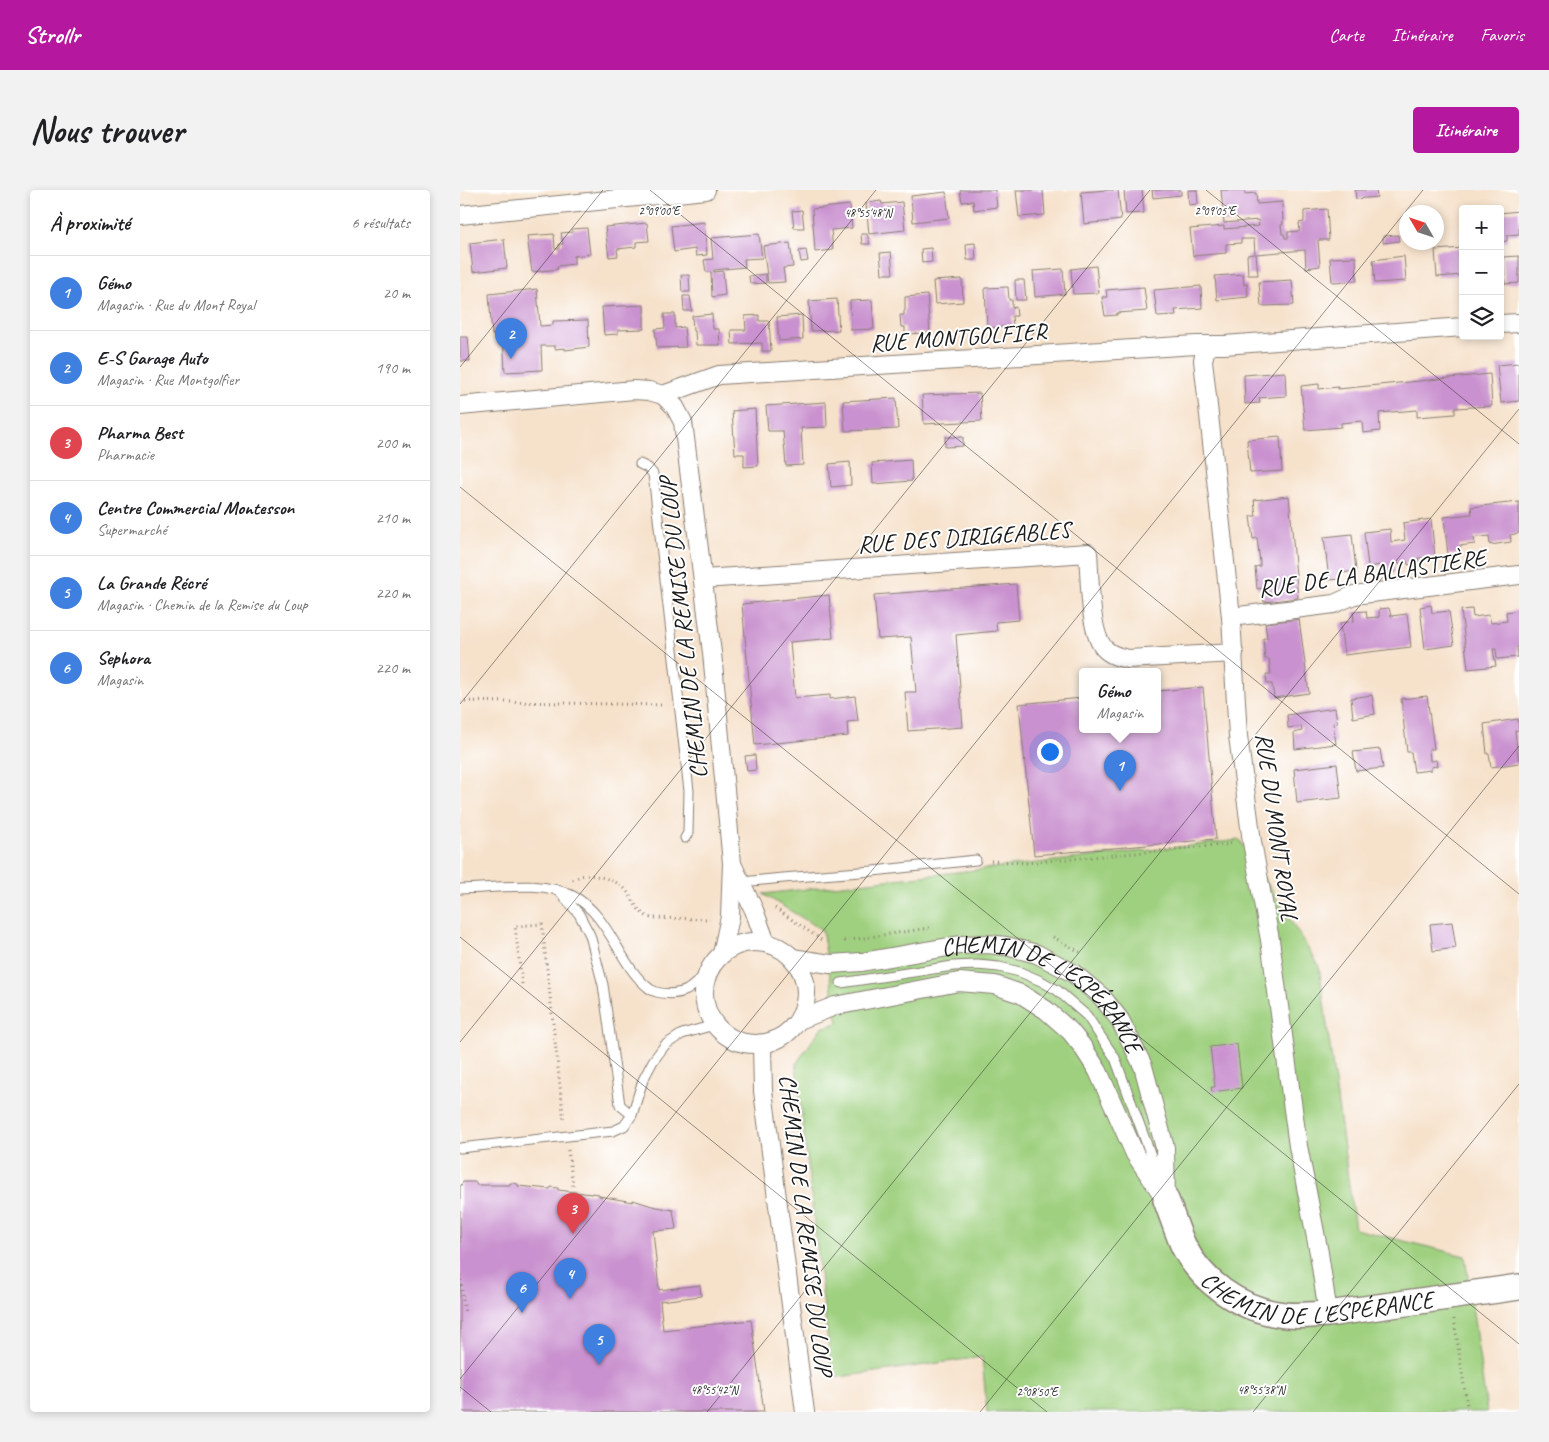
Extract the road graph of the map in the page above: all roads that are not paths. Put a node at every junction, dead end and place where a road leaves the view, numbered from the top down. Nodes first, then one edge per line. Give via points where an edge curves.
1 (706, 190) edge
2 (460, 215) edge
3 (1519, 323) edge
4 (1504, 324) edge
5 (1459, 327) edge
6 (1207, 345) junction
7 (663, 395) junction
8 (460, 406) edge
9 (640, 464) dead end
10 (1519, 575) edge
11 (703, 578) junction
12 (1231, 617) junction
13 (1234, 653) junction
14 (685, 838) dead end
15 (976, 860) road end
16 (732, 864) junction
17 (742, 882) junction
18 (460, 889) edge
19 (557, 889) junction
20 (766, 943) junction
21 (722, 954) junction
22 (792, 958) junction
23 (707, 973) junction
24 (841, 983) dead end
25 (799, 1020) junction
26 (714, 1025) junction
27 (762, 1045) junction
28 (632, 1115) junction
29 (460, 1148) edge
30 (1166, 1200) junction
31 (1519, 1287) edge
32 (1328, 1314) junction
33 (805, 1412) edge

1 - 2 street
3 - 4 street
5 - 6 street, RUE MONTGOLFIER
6 - 7 street, RUE MONTGOLFIER via 719,375
6 - 12 street, RUE DU MONT ROYAL via 1203,360
7 - 8 street via 634,390
7 - 11 street, CHEMIN DE LA REMISE DU LOUP via 683,422
9 - 14 lane via 652,474 689,790 688,833
10 - 12 street, RUE DE LA BALLASTIÈRE via 1354,595 1334,604
11 - 13 street, RUE DES DIRIGEABLES via 1088,553 1094,625 1104,648 1115,656 1128,659
11 - 16 street, CHEMIN DE LA REMISE DU LOUP
12 - 13 street, RUE DU MONT ROYAL
13 - 32 street, RUE DU MONT ROYAL via 1238,736 1252,842 1270,940 1298,1146
15 - 17 lane
16 - 17 street, CHEMIN DE LA REMISE DU LOUP
16 - 21 street, CHEMIN DE LA REMISE DU LOUP via 730,916
17 - 20 street, CHEMIN DE LA REMISE DU LOUP
18 - 19 lane via 531,886
19 - 23 lane via 588,906 640,980 652,990 671,994 687,990
19 - 28 lane via 579,914 590,935 603,985 620,1106
20 - 21 street via 750,942
20 - 22 street via 780,948
21 - 23 street
22 - 25 street via 801,971 806,988
22 - 30 street, CHEMIN DE L'ESPÉRANCE via 830,964 862,962 960,944 988,944 1037,954 1073,973 1102,997 1120,1020 1143,1066 1165,1148
23 - 26 street via 703,1000
24 - 30 lane via 977,965 1020,972 1057,990 1087,1016 1115,1058
25 - 27 street via 789,1032
25 - 30 street, CHEMIN DE L'ESPÉRANCE via 835,1006 959,982 994,986 1021,994 1046,1010 1082,1046 1098,1071 1135,1154
26 - 27 street via 735,1041
26 - 28 lane via 682,1034 665,1045 643,1080
27 - 33 street, CHEMIN DE LA REMISE DU LOUP via 762,1091
28 - 29 lane via 624,1126 613,1131
30 - 32 street, CHEMIN DE L'ESPÉRANCE via 1184,1246 1197,1267 1234,1299 1277,1314
31 - 32 street, CHEMIN DE L'ESPÉRANCE

